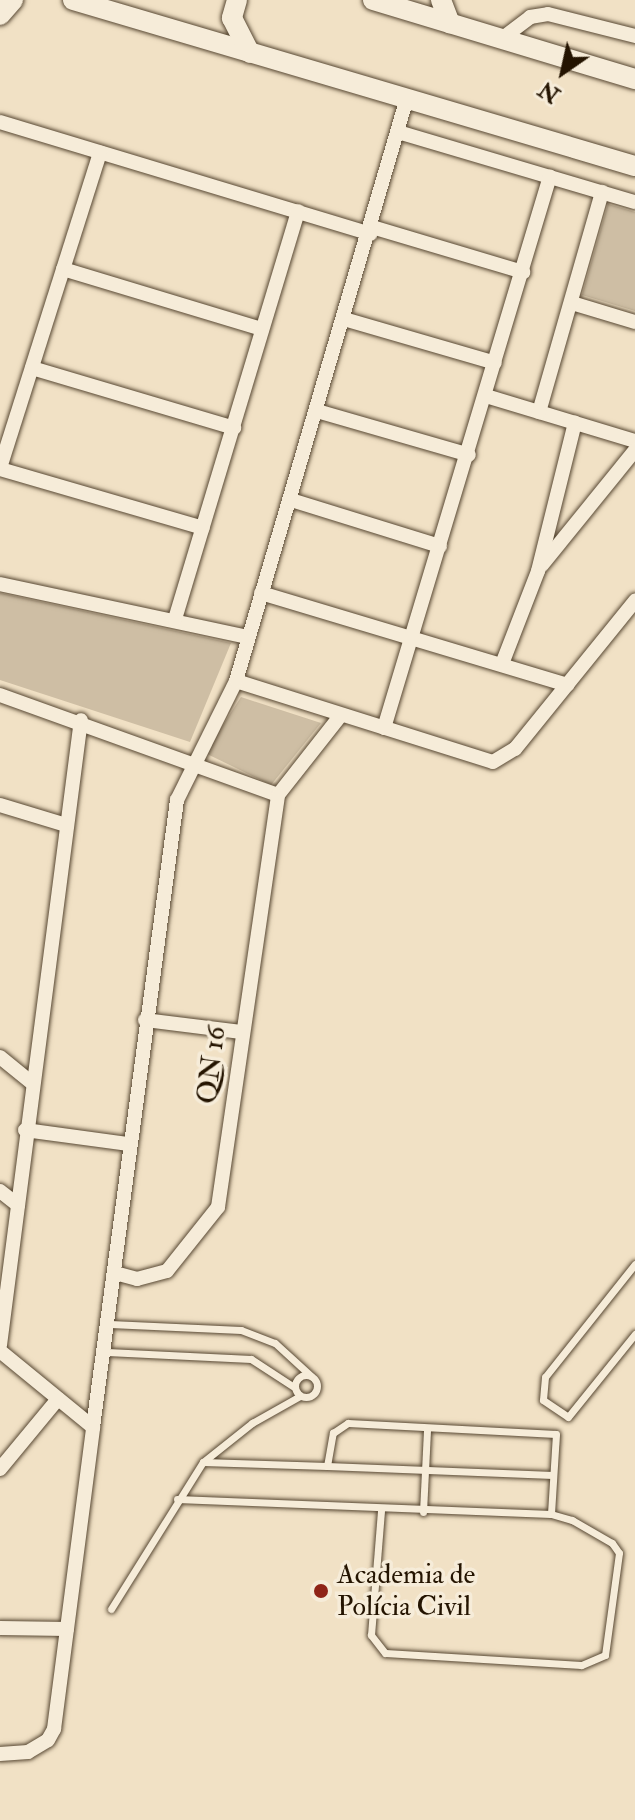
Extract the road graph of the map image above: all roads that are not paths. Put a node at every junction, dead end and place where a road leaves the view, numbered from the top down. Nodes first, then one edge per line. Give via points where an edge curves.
1 (13, 0) edge
2 (73, 0) edge
3 (237, 0) edge
4 (373, 0) edge
5 (441, 0) edge
6 (0, 15) edge
7 (450, 23) junction
8 (635, 36) edge
9 (500, 40) junction
10 (250, 53) junction
11 (635, 79) edge
12 (406, 101) junction
13 (0, 122) edge
14 (398, 132) junction
15 (100, 152) junction
16 (635, 166) edge
17 (550, 176) junction
18 (602, 192) junction
19 (635, 202) edge
20 (298, 211) junction
21 (371, 230) junction
22 (63, 269) junction
23 (523, 272) junction
24 (572, 303) junction
25 (344, 319) junction
26 (635, 322) edge
27 (262, 329) junction
28 (495, 363) junction
29 (32, 368) junction
30 (486, 396) junction
31 (317, 411) junction
32 (539, 412) junction
33 (7, 417) edge
34 (575, 423) junction
35 (234, 428) junction
36 (635, 441) edge
37 (635, 450) edge
38 (469, 455) junction
39 (0, 469) edge
40 (291, 500) junction
41 (203, 528) junction
42 (440, 546) junction
43 (538, 571) junction
44 (0, 584) edge
45 (261, 593) junction
46 (635, 601) edge
47 (175, 619) junction
48 (248, 637) junction
49 (413, 637) junction
50 (502, 664) junction
51 (236, 681) junction
52 (567, 685) junction
53 (0, 695) edge
54 (341, 715) junction
55 (81, 720) junction
56 (384, 728) junction
57 (193, 761) junction
58 (278, 795) junction
59 (0, 805) edge
60 (66, 825) junction
61 (145, 1020) junction
62 (242, 1032) junction
63 (0, 1057) edge
64 (32, 1083) junction
65 (25, 1130) junction
66 (129, 1144) junction
67 (0, 1191) edge
68 (18, 1205) junction
69 (635, 1264) edge
70 (115, 1273) junction
71 (110, 1324) junction
72 (635, 1334) edge
73 (0, 1348) edge
74 (107, 1352) junction
75 (311, 1376) junction
76 (294, 1387) junction
77 (300, 1396) junction
78 (58, 1399) junction
79 (568, 1417) junction
80 (93, 1427) junction
81 (427, 1429) junction
82 (556, 1434) junction
83 (203, 1462) junction
84 (327, 1466) junction
85 (0, 1469) edge
86 (424, 1470) junction
87 (553, 1475) junction
88 (177, 1499) junction
89 (381, 1510) junction
90 (423, 1512) junction
91 (551, 1514) junction
92 (111, 1609) dead end
93 (0, 1628) edge
94 (67, 1629) junction
95 (0, 1754) edge

1 - 6 main road
2 - 10 main road
3 - 10 main road via 232,18
4 - 7 main road
5 - 7 main road
7 - 9 main road
8 - 9 street via 548,14 530,17
9 - 11 main road
10 - 12 main road
12 - 14 street
12 - 16 main road
13 - 15 street
14 - 17 street
14 - 21 street
15 - 20 street
15 - 22 street
17 - 18 street
17 - 23 street
18 - 19 street
18 - 24 street
20 - 21 street
20 - 27 street
21 - 23 street
21 - 25 street
22 - 27 street
22 - 29 street
23 - 28 street
24 - 26 street
24 - 32 street
25 - 28 street
25 - 31 street
27 - 35 street
28 - 30 street
29 - 33 street
29 - 35 street
30 - 32 street
30 - 38 street
31 - 38 street
31 - 40 street
32 - 34 street
33 - 39 street
34 - 36 street
34 - 43 street
35 - 41 street
37 - 43 street
38 - 42 street
39 - 41 street
40 - 42 street
40 - 45 street
41 - 47 street
42 - 49 street
43 - 50 street
44 - 47 street
45 - 48 street
45 - 49 street
46 - 52 street
47 - 48 street
48 - 51 street
49 - 50 street
49 - 56 street
50 - 52 street
51 - 54 street
51 - 57 street
52 - 56 street via 515,749 493,762
53 - 55 street
54 - 56 street
54 - 58 street
55 - 57 street
55 - 60 street
57 - 58 street
57 - 61 street via 177,800
58 - 62 street, QN 16
59 - 60 street
60 - 64 street
61 - 62 street
61 - 66 street
62 - 70 street, QN 16 via 218,1207 167,1271 137,1279
63 - 64 street
64 - 65 street
65 - 66 street
65 - 68 street
66 - 70 street
67 - 68 street
68 - 73 street
69 - 79 lane via 542,1385 543,1400
70 - 71 street
71 - 74 street
71 - 75 lane via 241,1330 275,1343
72 - 79 lane
73 - 78 street
74 - 76 lane via 251,1359
74 - 80 street
75 - 76 lane via 297,1378
75 - 77 lane via 317,1389 309,1397
76 - 77 lane
77 - 83 lane via 252,1423
78 - 80 street
78 - 85 street
79 - 82 lane
80 - 94 street
81 - 82 lane
81 - 84 lane via 339,1425 330,1441
81 - 86 lane
82 - 87 lane
83 - 84 lane
83 - 88 lane
84 - 86 lane
86 - 87 lane
86 - 90 lane
87 - 91 lane
88 - 89 lane
88 - 92 lane
89 - 90 lane
89 - 91 lane via 370,1607 371,1635 380,1650 591,1664 605,1655 609,1642 619,1553 592,1529
90 - 91 lane
93 - 94 street
94 - 95 street via 48,1740 28,1752

